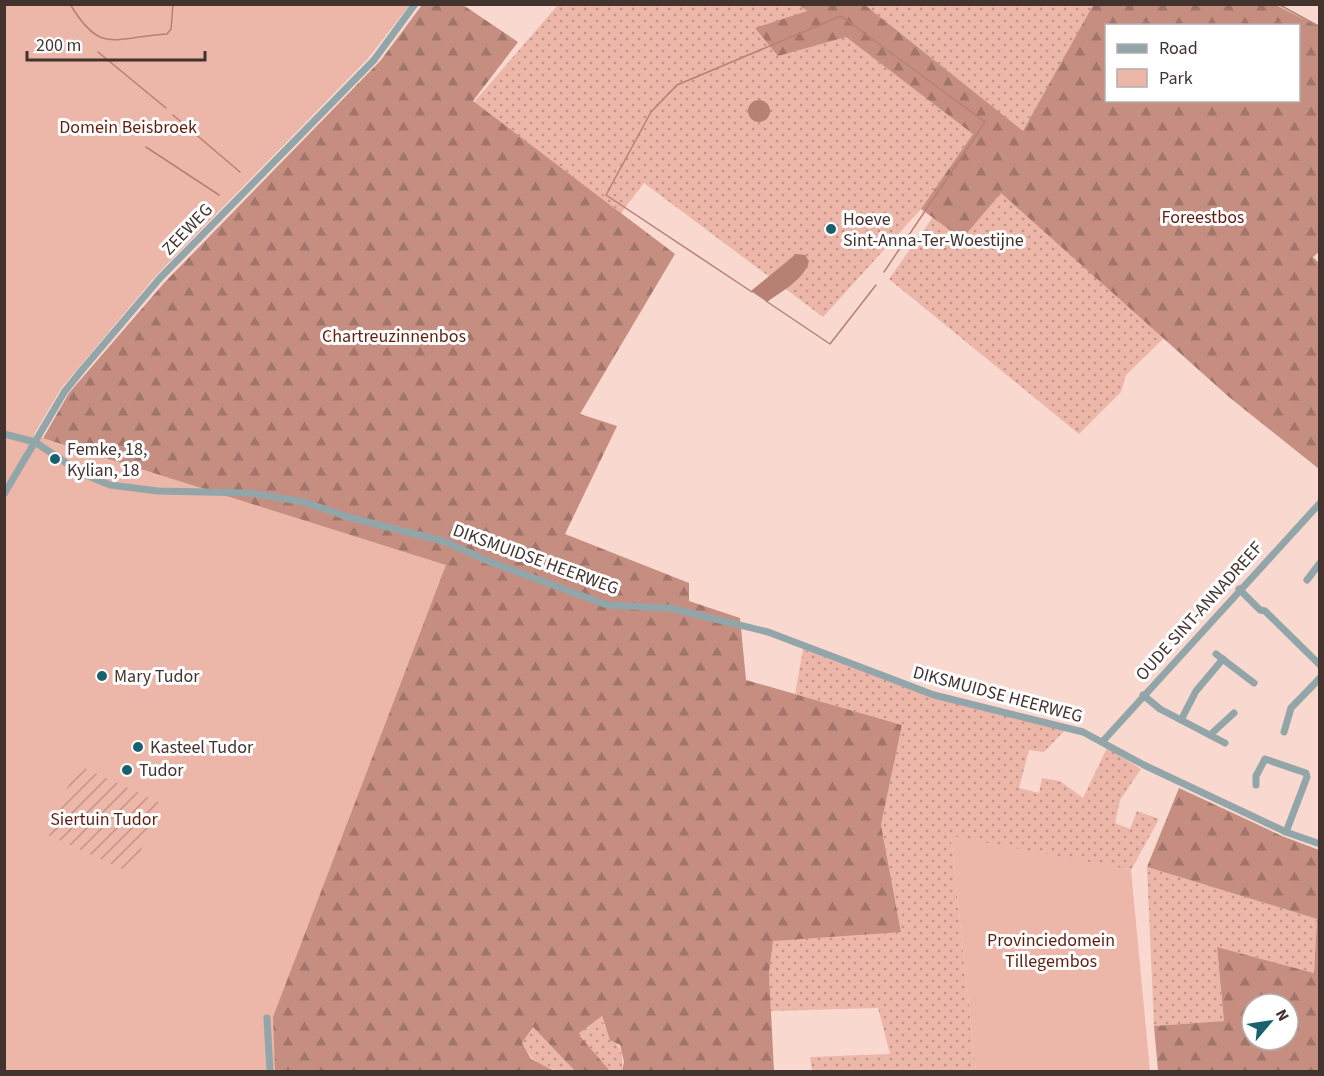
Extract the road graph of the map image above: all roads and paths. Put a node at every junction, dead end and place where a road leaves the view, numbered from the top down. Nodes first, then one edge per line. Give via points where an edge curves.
1 (415, 4) edge
2 (4, 434) edge
3 (35, 442) junction
4 (4, 494) edge
5 (1320, 503) edge
6 (1320, 563) edge
7 (1307, 580) dead end
8 (1239, 589) junction
9 (1216, 654) dead end
10 (1223, 659) junction
11 (1320, 665) edge
12 (1320, 678) edge
13 (1254, 683) dead end
14 (1313, 684) junction
15 (1320, 690) edge
16 (1143, 695) junction
17 (1234, 712) dead end
18 (1181, 720) junction
19 (1284, 732) dead end
20 (1210, 735) junction
21 (1103, 741) junction
22 (1225, 743) dead end
23 (1256, 785) dead end
24 (1286, 832) junction
25 (1320, 844) edge
26 (267, 1018) dead end
27 (270, 1071) edge

1 - 3 street, ZEEWEG via 374,60 160,279 65,391
2 - 3 street, DIKSMUIDSE HEERWEG
3 - 4 street, ZEEWEG
3 - 21 street, DIKSMUIDSE HEERWEG via 81,473 110,485 158,491 249,493 304,502 443,541 607,605 670,608 757,629 934,695 1070,727
5 - 8 street, OUDE SINT-ANNADREEF
6 - 7 street
8 - 11 street
8 - 16 street, OUDE SINT-ANNADREEF
9 - 10 street
10 - 13 street
10 - 18 street via 1196,691
12 - 14 street
14 - 15 street
14 - 19 street via 1291,708
16 - 18 street
16 - 21 street, OUDE SINT-ANNADREEF
17 - 20 street
18 - 20 street
20 - 22 street
21 - 24 street, DIKSMUIDSE HEERWEG via 1144,765
23 - 24 street via 1265,759 1306,773
24 - 25 street, DIKSMUIDSE HEERWEG
26 - 27 street

